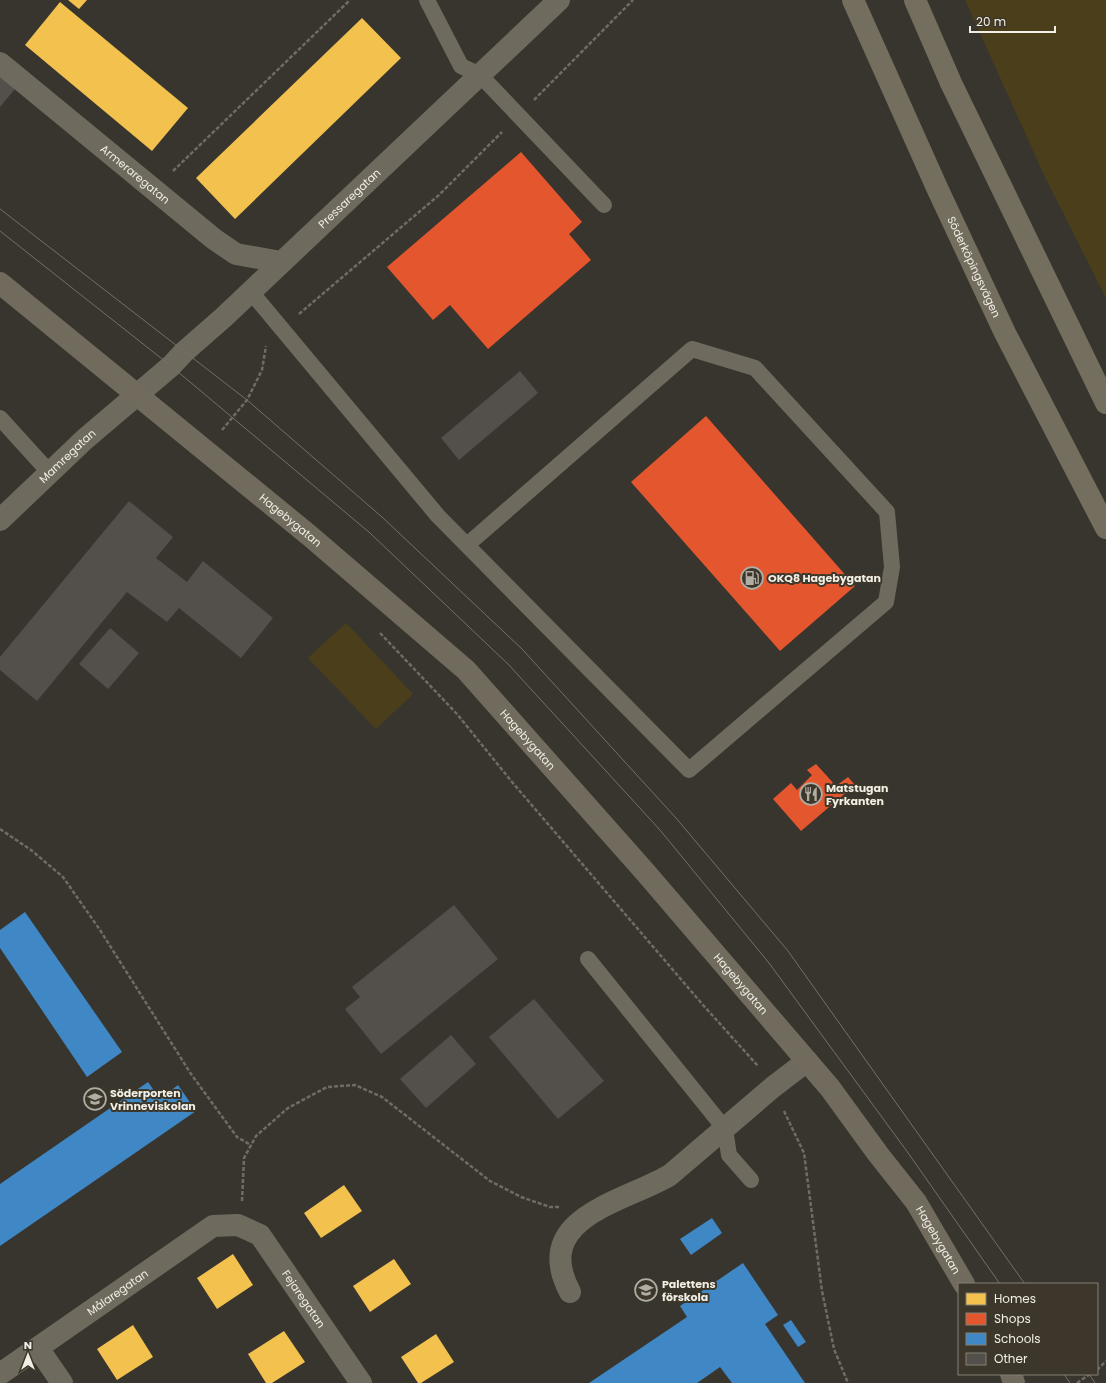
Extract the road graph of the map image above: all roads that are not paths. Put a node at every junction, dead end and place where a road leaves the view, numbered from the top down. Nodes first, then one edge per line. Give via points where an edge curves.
1 (427, 0) edge
2 (559, 0) edge
3 (853, 0) edge
4 (915, 0) edge
5 (0, 63) edge
6 (480, 75) junction
7 (604, 205) dead end
8 (281, 262) junction
9 (0, 283) edge
10 (251, 292) junction
11 (136, 394) junction
12 (1106, 403) edge
13 (0, 418) edge
14 (50, 473) junction
15 (0, 520) edge
16 (1106, 528) edge
17 (467, 545) junction
18 (588, 959) dead end
19 (807, 1061) junction
20 (725, 1130) junction
21 (751, 1180) dead end
22 (238, 1225) joint
23 (963, 1283) edge
24 (570, 1292) dead end
25 (38, 1348) junction
26 (0, 1374) edge
27 (62, 1383) edge
28 (361, 1383) edge

1 - 6 lane via 461,66
2 - 6 street, Pressaregatan
3 - 16 highway, Söderköpingsvägen via 1005,333
4 - 12 highway via 951,83
5 - 8 street, Armeraregatan via 214,239 236,254
6 - 7 lane
6 - 8 street, Pressaregatan
8 - 10 street, Pressaregatan
9 - 11 street, Hagebygatan
10 - 11 street, Pressaregatan via 171,366
10 - 17 lane via 438,516
11 - 14 street, Mamregatan
11 - 19 street, Hagebygatan via 310,536 466,670
13 - 14 lane
14 - 15 street, Mamregatan
17 - 17 lane via 689,770 886,602 892,567 887,512 755,368 692,349
18 - 20 lane
19 - 20 street
19 - 23 street, Hagebygatan via 916,1202
20 - 21 lane via 729,1155
20 - 24 street via 670,1175 582,1218 569,1232 563,1245 561,1264 564,1281
22 - 25 street, Målaregatan via 213,1226
22 - 28 street, Fejaregatan via 260,1235
25 - 26 street, Målaregatan
25 - 27 street

